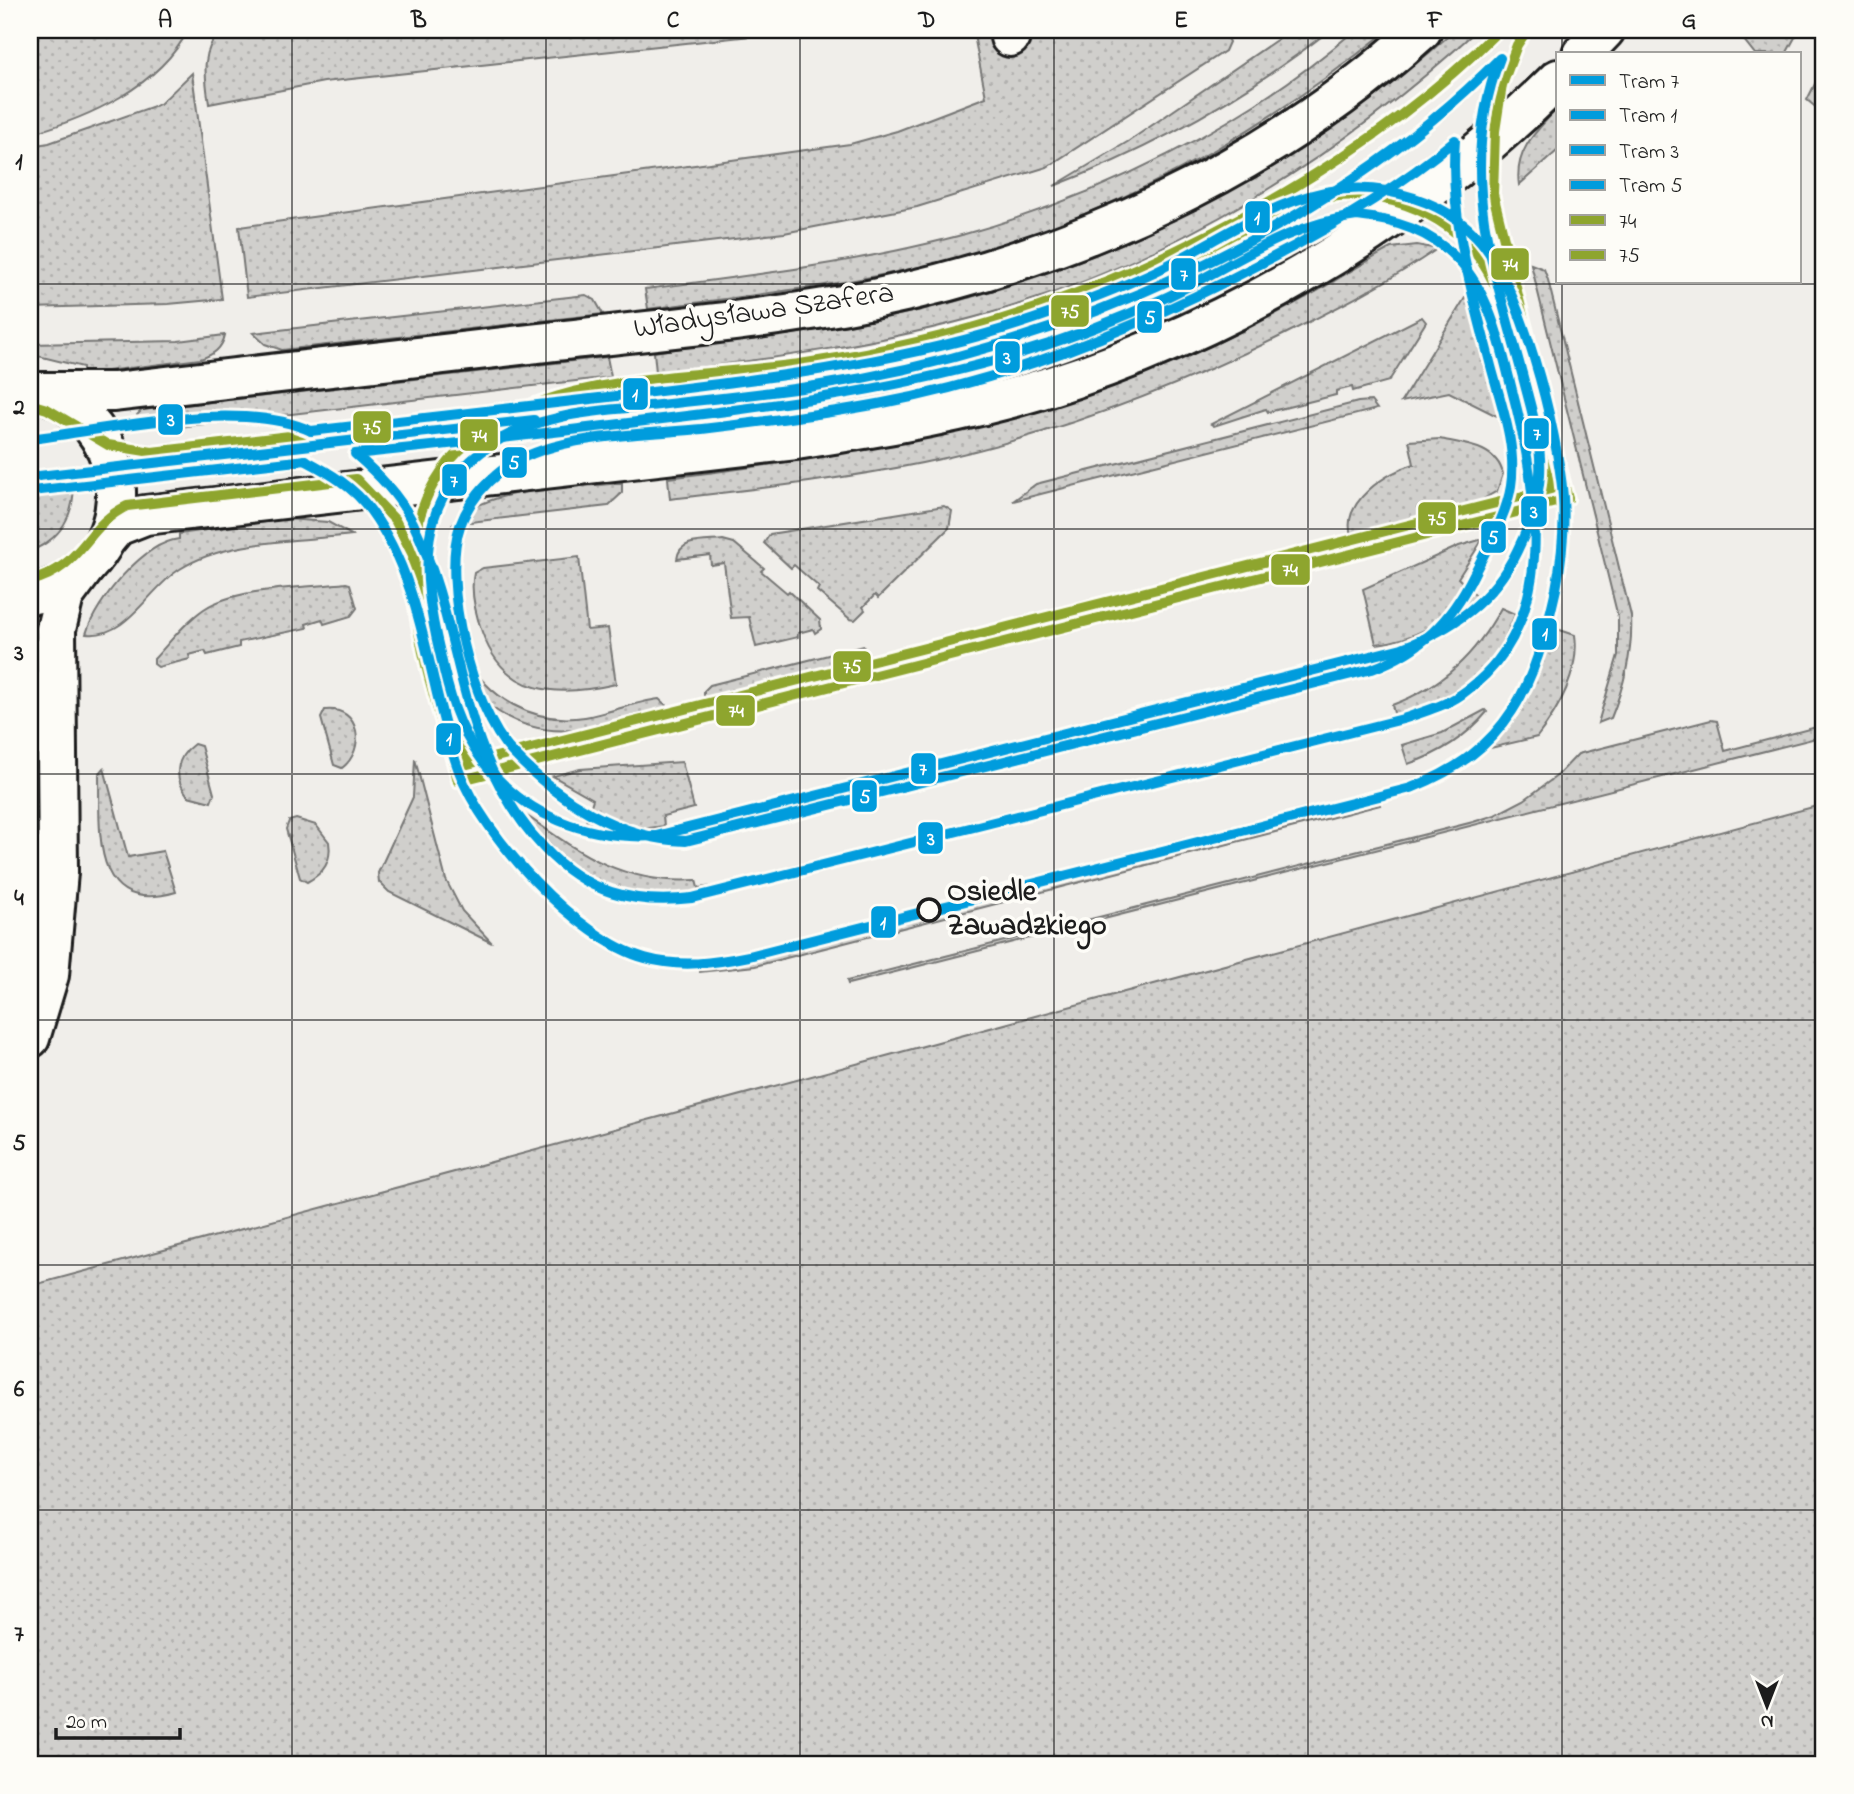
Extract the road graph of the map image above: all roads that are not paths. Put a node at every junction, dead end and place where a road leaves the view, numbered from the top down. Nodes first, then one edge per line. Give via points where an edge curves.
1 (1422, 30) edge
2 (1605, 30) edge
3 (1584, 52) edge
4 (1556, 81) edge
5 (36, 390) edge
6 (96, 552) junction
7 (30, 595) edge
8 (30, 854) edge
9 (51, 947) junction
10 (30, 1038) edge

1 - 5 main road, Władysława Szafera via 1324,108 1195,187 1086,237 956,280 758,317 114,392
2 - 3 main road
4 - 6 main road via 1452,173 1310,270 1170,341 1027,393 905,423 796,440 145,515 117,526
5 - 6 main road via 75,409 93,426 114,467 117,497
6 - 7 main road via 56,587
6 - 9 main road via 64,596 56,629 60,830
8 - 9 main road
9 - 10 main road via 46,989

